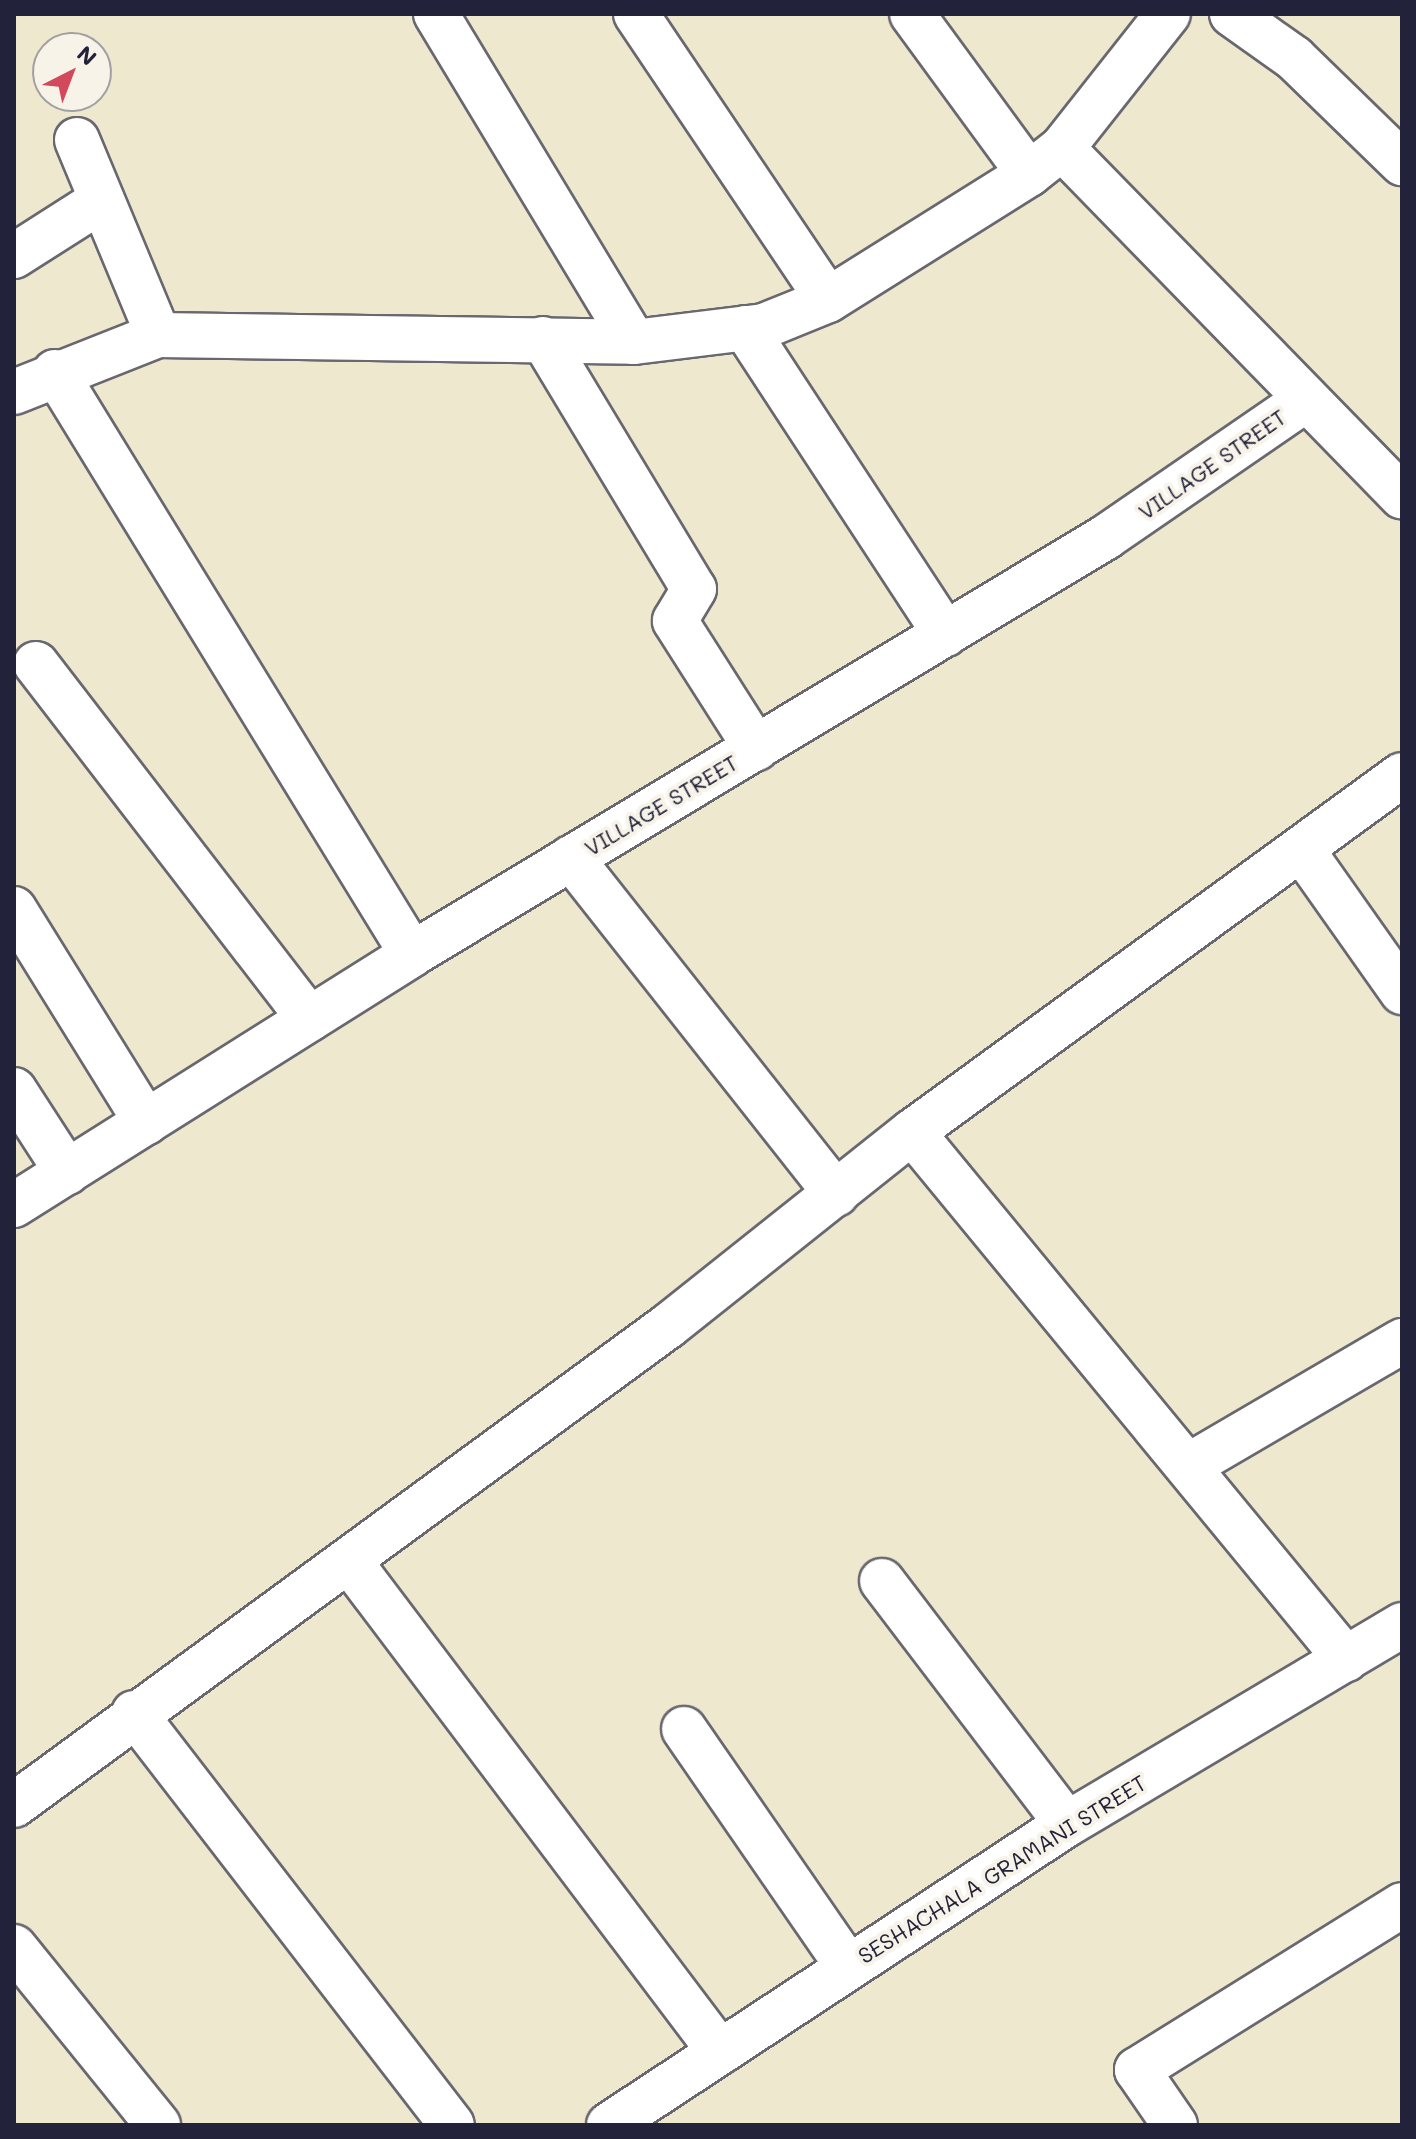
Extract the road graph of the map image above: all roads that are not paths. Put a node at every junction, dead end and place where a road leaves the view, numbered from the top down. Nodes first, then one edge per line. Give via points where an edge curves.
1 (436, 14) edge
2 (636, 14) edge
3 (912, 14) edge
4 (1232, 14) edge
5 (1167, 15) edge
6 (77, 140) dead end
7 (1046, 161) junction
8 (1402, 163) edge
9 (102, 200) junction
10 (14, 256) edge
11 (828, 300) junction
12 (745, 328) junction
13 (158, 335) junction
14 (543, 339) junction
15 (634, 342) junction
16 (55, 372) junction
17 (14, 392) edge
18 (1305, 400) junction
19 (1402, 496) edge
20 (945, 634) junction
21 (36, 664) dead end
22 (756, 748) junction
23 (1402, 775) edge
24 (1302, 850) junction
25 (571, 858) junction
26 (14, 909) edge
27 (412, 954) junction
28 (1402, 992) edge
29 (309, 1019) junction
30 (14, 1090) edge
31 (146, 1122) junction
32 (912, 1132) junction
33 (67, 1172) junction
34 (836, 1194) junction
35 (14, 1205) edge
36 (1402, 1341) edge
37 (1190, 1465) junction
38 (350, 1562) junction
39 (882, 1581) dead end
40 (1402, 1625) edge
41 (1346, 1659) junction
42 (134, 1713) junction
43 (684, 1729) dead end
44 (14, 1805) edge
45 (1067, 1824) junction
46 (1396, 1921) edge
47 (14, 1947) edge
48 (848, 1967) junction
49 (720, 2052) junction
50 (158, 2125) edge
51 (452, 2125) edge
52 (609, 2125) edge
53 (1175, 2125) edge

1 - 15 street
2 - 11 street
3 - 7 street
4 - 8 street via 1294,58
5 - 7 street
6 - 9 street
7 - 11 street
7 - 18 street
9 - 10 street
9 - 13 street
11 - 12 street
12 - 15 street
12 - 20 street
13 - 14 street
13 - 16 street
14 - 15 street
14 - 22 street via 694,589 675,621
16 - 17 street
16 - 27 street
18 - 19 street
18 - 20 street, VILLAGE STREET via 1106,537
20 - 22 street, VILLAGE STREET
21 - 29 street
22 - 25 street, VILLAGE STREET
23 - 24 street
24 - 28 street
24 - 32 street
25 - 27 street, VILLAGE STREET
25 - 34 street
26 - 31 street
27 - 29 street, VILLAGE STREET
29 - 31 street, VILLAGE STREET
30 - 33 street
31 - 33 street, VILLAGE STREET
32 - 34 street
32 - 37 street
33 - 35 street, VILLAGE STREET
34 - 38 street
36 - 37 street
37 - 41 street
38 - 42 street
38 - 49 street
39 - 45 street
40 - 41 street, SESHACHALA GRAMANI STREET
41 - 45 street, SESHACHALA GRAMANI STREET
42 - 44 street
42 - 51 street
43 - 48 street
45 - 48 street, SESHACHALA GRAMANI STREET
46 - 53 street via 1137,2070
47 - 50 street
48 - 49 street, SESHACHALA GRAMANI STREET
49 - 52 street, SESHACHALA GRAMANI STREET

